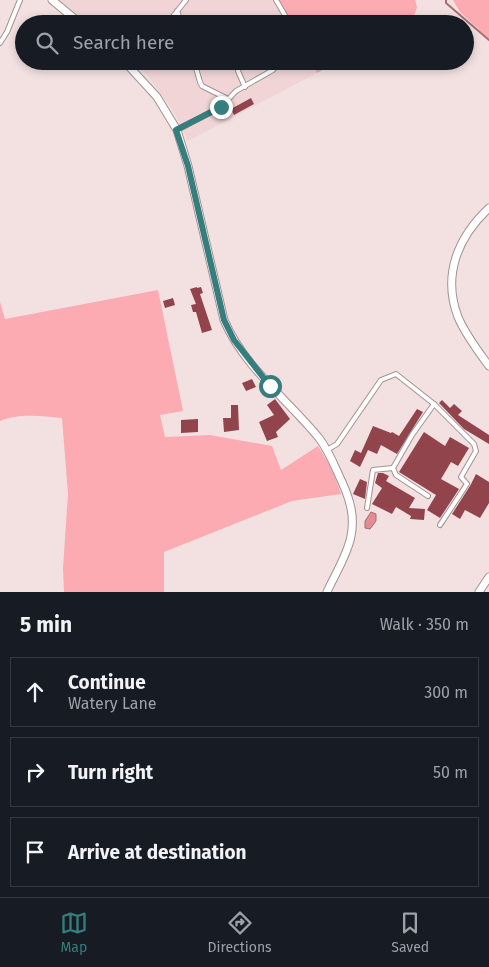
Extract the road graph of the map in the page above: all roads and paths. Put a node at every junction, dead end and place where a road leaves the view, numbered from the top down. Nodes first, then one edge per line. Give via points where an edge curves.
1 (20, 0) edge
2 (186, 0) edge
3 (276, 0) edge
4 (57, 2) edge
5 (177, 11) junction
6 (71, 15) edge
7 (174, 15) edge
8 (179, 15) edge
9 (285, 15) edge
10 (0, 43) edge
11 (135, 70) edge
12 (197, 70) edge
13 (238, 70) edge
14 (273, 70) edge
15 (245, 87) junction
16 (228, 99) junction
17 (176, 130) junction
18 (489, 208) edge
19 (489, 366) edge
20 (434, 404) junction
21 (327, 450) junction
22 (393, 468) junction
23 (428, 496) dead end
24 (367, 508) dead end
25 (440, 525) dead end
26 (489, 577) edge
27 (326, 592) edge
28 (479, 592) edge

1 - 10 lane
2 - 5 lane
3 - 9 lane
4 - 6 street
5 - 7 lane
5 - 8 lane
11 - 17 street
12 - 16 lane via 202,86
13 - 15 lane
14 - 15 lane
15 - 16 lane
16 - 17 lane via 221,107
17 - 21 street via 229,331 270,386
18 - 19 street via 475,221 456,254 452,296 458,317
20 - 21 lane via 396,374 381,380 337,444
20 - 22 lane
20 - 25 lane via 474,444 476,451 461,477 467,484
21 - 27 street via 350,499 353,522 351,539
22 - 23 lane via 396,475
22 - 24 lane via 373,470
26 - 28 street

